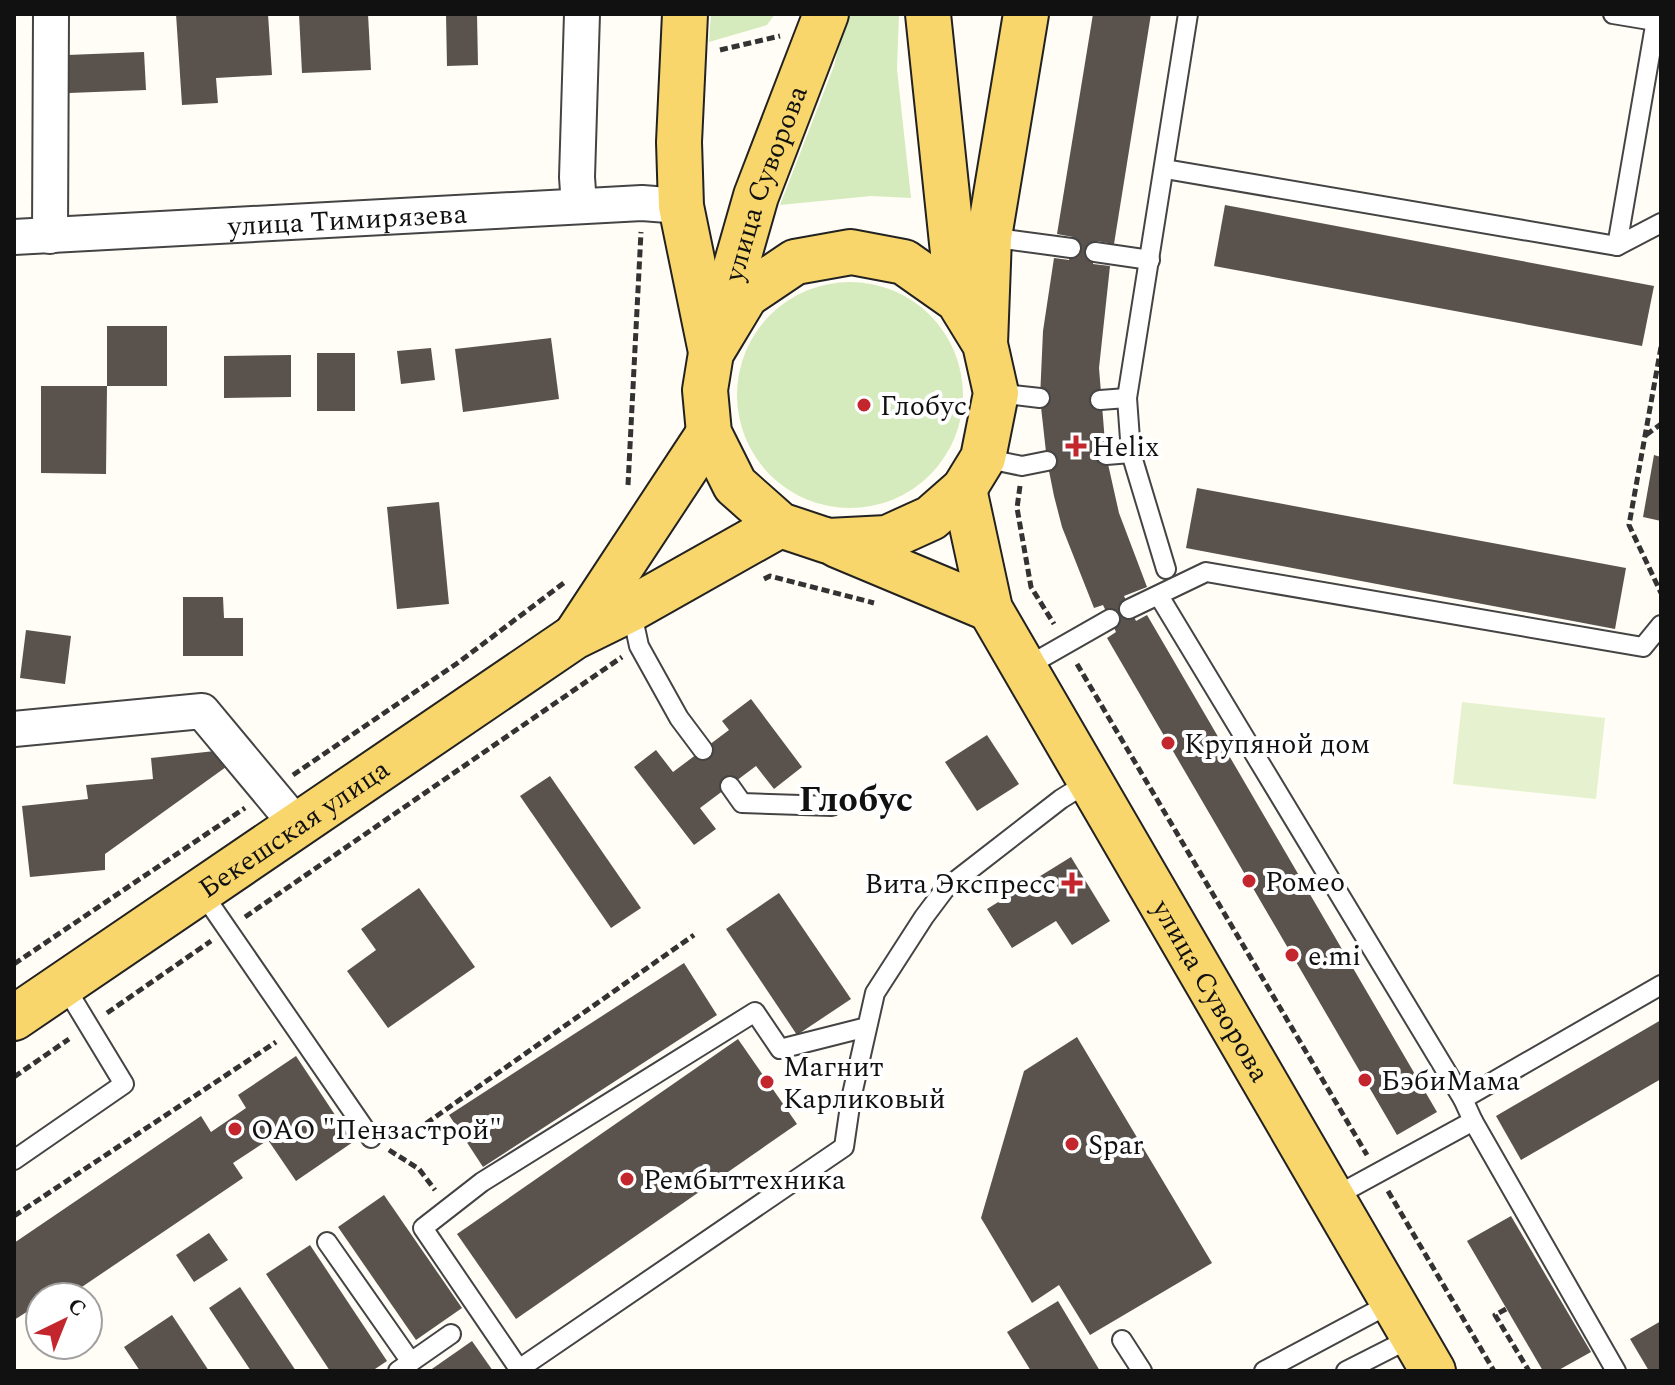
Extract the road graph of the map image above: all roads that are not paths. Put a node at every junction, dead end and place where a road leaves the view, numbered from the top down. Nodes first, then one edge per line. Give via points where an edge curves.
1 (51, 14) edge
2 (582, 14) edge
3 (685, 14) edge
4 (826, 14) edge
5 (928, 14) edge
6 (1026, 14) edge
7 (1188, 14) edge
8 (1613, 14) edge
9 (1656, 18) edge
10 (1165, 169) junction
11 (662, 204) junction
12 (579, 206) junction
13 (1661, 223) edge
14 (50, 236) junction
15 (14, 237) edge
16 (989, 237) junction
17 (1617, 246) junction
18 (1071, 248) dead end
19 (1095, 252) dead end
20 (1150, 260) junction
21 (958, 300) junction
22 (985, 344) junction
23 (711, 353) junction
24 (996, 393) junction
25 (1040, 398) dead end
26 (1127, 398) junction
27 (1100, 400) dead end
28 (709, 433) junction
29 (1131, 453) junction
30 (1106, 455) dead end
31 (1047, 461) dead end
32 (990, 471) junction
33 (780, 525) junction
34 (828, 541) junction
35 (1166, 569) dead end
36 (1159, 596) junction
37 (990, 609) junction
38 (1129, 609) dead end
39 (1110, 619) dead end
40 (1661, 625) edge
41 (635, 628) junction
42 (574, 637) junction
43 (1024, 668) junction
44 (14, 729) edge
45 (703, 750) dead end
46 (1090, 781) junction
47 (730, 786) dead end
48 (832, 806) dead end
49 (297, 825) junction
50 (201, 891) junction
51 (64, 984) junction
52 (1661, 985) edge
53 (14, 1018) edge
54 (867, 1027) junction
55 (1463, 1099) junction
56 (1473, 1121) junction
57 (371, 1138) road end
58 (14, 1160) edge
59 (1332, 1198) junction
60 (327, 1242) dead end
61 (451, 1334) dead end
62 (1413, 1337) edge
63 (1122, 1340) dead end
64 (404, 1366) edge
65 (519, 1370) edge
66 (1142, 1371) edge
67 (1264, 1371) edge
68 (1346, 1371) edge
69 (1616, 1371) edge

1 - 14 street
2 - 12 street
3 - 11 main road via 679,142
4 - 23 main road, улица Суворова via 756,196
5 - 21 main road
6 - 16 main road
7 - 10 lane
8 - 9 lane
9 - 17 lane
10 - 17 lane
10 - 20 lane
11 - 12 street, улица Тимирязева
11 - 23 main road
12 - 14 street, улица Тимирязева
13 - 17 lane
14 - 15 street, улица Тимирязева
16 - 18 lane
16 - 22 main road
19 - 20 lane
20 - 26 lane
21 - 22 main road
21 - 23 main road via 904,262 851,252 795,262 746,295
22 - 24 main road
23 - 28 main road via 705,390
24 - 25 lane
24 - 32 main road
26 - 27 lane
26 - 29 lane
28 - 33 main road via 735,485
28 - 42 main road, Бекешская улица
29 - 30 lane
29 - 35 lane
31 - 32 lane
32 - 34 main road via 931,518 887,538
32 - 37 main road, улица Суворова
33 - 34 main road
33 - 41 main road, Бекешская улица
34 - 37 main road
36 - 38 lane
36 - 40 lane via 1206,572 1643,647
36 - 55 lane
37 - 43 main road, улица Суворова
39 - 43 lane
41 - 42 main road, Бекешская улица
41 - 45 lane via 679,718
42 - 49 main road, Бекешская улица
43 - 46 main road, улица Суворова
44 - 49 street via 202,711
46 - 54 lane via 945,889 875,993
46 - 59 main road, улица Суворова
47 - 48 lane via 742,803
49 - 50 main road, Бекешская улица
50 - 51 main road, Бекешская улица
50 - 57 lane
51 - 53 main road, Бекешская улица
51 - 58 lane via 124,1084
52 - 55 lane
54 - 65 lane via 844,1147
54 - 65 lane via 780,1049 755,1012 482,1182 423,1228
55 - 56 lane
56 - 59 lane
56 - 69 lane
59 - 62 main road, улица Суворова
60 - 64 lane
61 - 64 lane
62 - 67 lane
62 - 68 lane
63 - 66 lane

